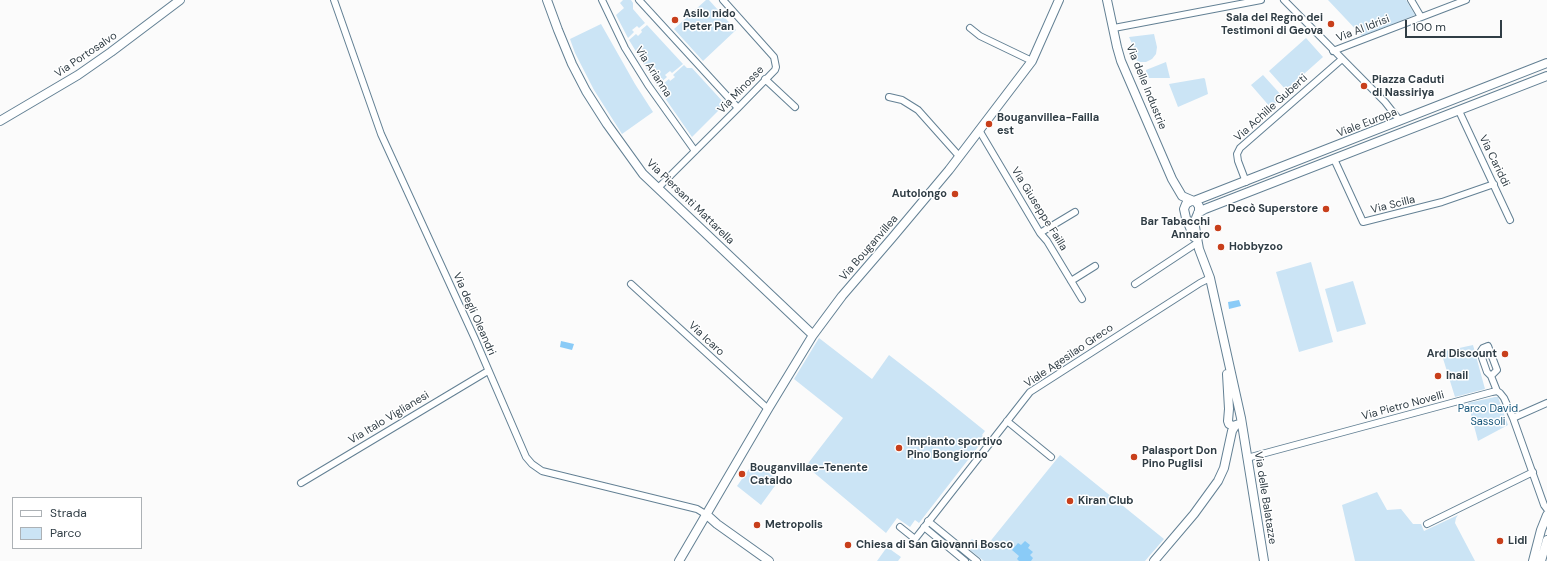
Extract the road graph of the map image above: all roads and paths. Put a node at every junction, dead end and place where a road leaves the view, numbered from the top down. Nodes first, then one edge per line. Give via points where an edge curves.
1 (180, 0) edge
2 (334, 0) edge
3 (547, 0) edge
4 (602, 0) edge
5 (639, 0) edge
6 (723, 0) edge
7 (1108, 0) edge
8 (1260, 0) edge
9 (1284, 0) edge
10 (1411, 0) edge
11 (1466, 0) edge
12 (1058, 1) edge
13 (1460, 1) edge
14 (1421, 17) junction
15 (970, 28) dead end
16 (1114, 28) junction
17 (1333, 51) junction
18 (1342, 59) junction
19 (1032, 61) junction
20 (1547, 63) edge
21 (1547, 76) edge
22 (765, 79) junction
23 (890, 97) dead end
24 (738, 108) junction
25 (795, 108) dead end
26 (1459, 111) junction
27 (0, 121) edge
28 (1400, 121) junction
29 (979, 130) junction
30 (695, 150) junction
31 (959, 156) junction
32 (1334, 159) junction
33 (1172, 179) junction
34 (1246, 182) junction
35 (1494, 184) junction
36 (658, 188) junction
37 (1192, 201) junction
38 (1185, 210) junction
39 (1075, 212) dead end
40 (1198, 213) junction
41 (1510, 220) dead end
42 (1040, 233) junction
43 (1198, 246) junction
44 (1095, 266) dead end
45 (1210, 278) junction
46 (1071, 280) junction
47 (632, 284) dead end
48 (1135, 284) dead end
49 (1082, 299) dead end
50 (813, 335) junction
51 (488, 370) junction
52 (1491, 376) dead end
53 (1496, 391) junction
54 (1547, 403) edge
55 (768, 409) junction
56 (1513, 418) junction
57 (1235, 421) junction
58 (1007, 422) junction
59 (1051, 457) dead end
60 (1247, 458) junction
61 (1532, 472) junction
62 (301, 483) dead end
63 (1547, 509) edge
64 (707, 515) junction
65 (1547, 515) edge
66 (928, 521) junction
67 (1427, 524) dead end
68 (900, 527) dead end
69 (924, 527) junction
70 (1547, 540) edge
71 (679, 561) edge
72 (769, 561) edge
73 (965, 561) edge
74 (977, 561) edge
75 (1154, 561) edge
76 (1264, 561) edge
77 (1533, 561) edge
78 (1542, 561) edge

1 - 27 street, Via Portosalvo via 78,75
2 - 51 street, Via degli Oleandri via 381,134
3 - 36 street, Via Piersanti Mattarella via 569,57 586,91 643,174
4 - 30 street, Via Arianna via 625,48
5 - 24 street
6 - 22 street, Via Minosse via 774,57 775,70
7 - 16 street, Via delle Industrie
8 - 16 street
9 - 17 street
10 - 14 street
11 - 13 street, Via Al Idrisi
12 - 19 street, Via Bouganvillea
13 - 14 street, Via Al Idrisi
14 - 17 street, Via Al Idrisi
15 - 19 street via 980,36
16 - 33 street, Via delle Industrie via 1122,61
17 - 18 street
18 - 28 street via 1385,102
18 - 34 street, Via Achille Guberti via 1240,148 1237,154 1238,161
19 - 29 street, Via Bouganvillea
20 - 28 street, Viale Europa
21 - 26 street, Viale Europa
22 - 24 street, Via Minosse
22 - 25 street
23 - 31 street via 902,100 918,110
24 - 30 street, Via Minosse
26 - 32 street, Viale Europa
26 - 35 street, Via Cariddi
28 - 34 street, Viale Europa
29 - 31 street, Via Bouganvillea
29 - 42 street, Via Giuseppe Failla
30 - 36 street, Via Minosse
31 - 50 street, Via Bouganvillea via 842,296
32 - 35 street, Via Scilla via 1363,222 1442,202
32 - 40 street, Viale Europa
33 - 37 street via 1182,196
33 - 38 street via 1178,200
34 - 37 street, Viale Europa
35 - 41 street, Via Cariddi
36 - 50 street, Via Piersanti Mattarella
37 - 38 street via 1186,204
37 - 40 street via 1199,206
38 - 40 street via 1192,216
38 - 43 street
39 - 42 street
40 - 43 street via 1195,228
42 - 46 street, Via Giuseppe Failla
43 - 45 street
43 - 48 street
44 - 46 street
45 - 57 street, Via delle Balatazze via 1226,351
45 - 58 street, Viale Agesilao Greco via 1030,392
46 - 49 street, Via Giuseppe Failla
47 - 55 street, Via Icaro
50 - 55 street, Via Bouganvillea
51 - 62 street, Via Italo Viglianesi
51 - 64 street, Via degli Oleandri via 526,457 539,470 697,509
52 - 53 street
53 - 56 street via 1504,398
53 - 60 street, Via Pietro Novelli
54 - 56 street
55 - 64 street, Via Bouganvillea
56 - 61 street
57 - 60 street, Via delle Balatazze via 1243,439
57 - 75 street via 1224,468 1211,492
58 - 59 street
58 - 66 street, Viale Agesilao Greco
60 - 76 street, Via delle Balatazze
61 - 63 street
61 - 67 street
64 - 71 street, Via Bouganvillea
64 - 72 street
65 - 77 street
66 - 69 street, Viale Agesilao Greco
66 - 74 street
68 - 69 street, Viale Agesilao Greco via 915,538
69 - 73 street
70 - 78 street

